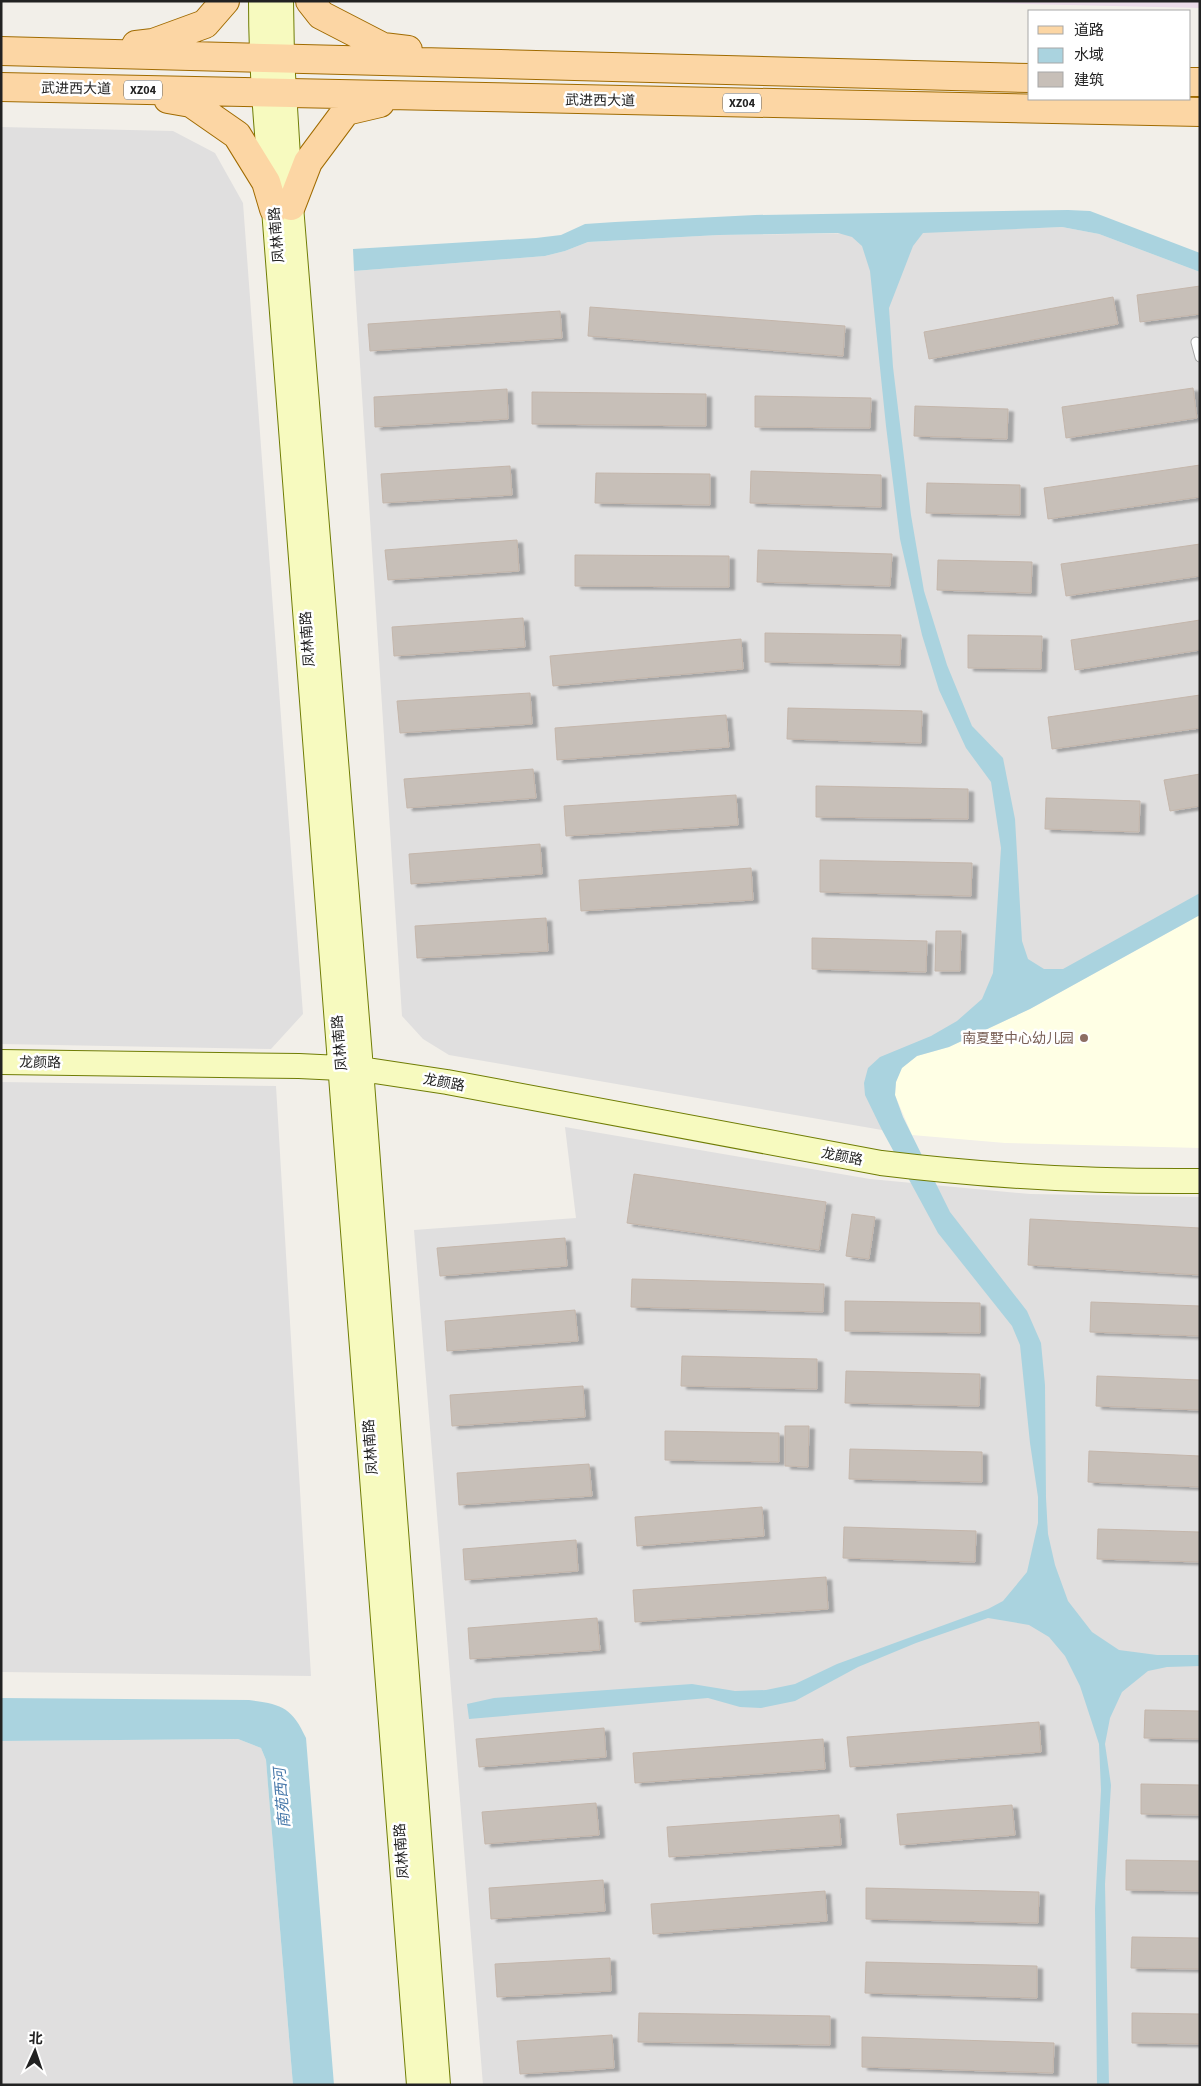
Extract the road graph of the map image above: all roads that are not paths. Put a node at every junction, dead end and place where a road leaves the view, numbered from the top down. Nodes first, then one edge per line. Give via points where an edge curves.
1 (225, 1) edge
2 (261, 1) edge
3 (281, 1) edge
4 (310, 1) edge
5 (1, 51) edge
6 (67, 53) junction
7 (271, 58) junction
8 (506, 64) junction
9 (1028, 78) edge
10 (1, 86) edge
11 (120, 89) junction
12 (274, 93) junction
13 (411, 96) junction
14 (1200, 112) edge
15 (282, 208) junction
16 (1196, 342) dead end
17 (1200, 357) edge
18 (1, 1062) edge
19 (351, 1068) junction
20 (1200, 1181) edge
21 (419, 2085) edge
22 (438, 2085) edge

1 - 6 main road via 205,24 153,43
2 - 7 main road, 凤林南路
3 - 7 main road, 凤林南路
4 - 8 main road via 321,15 383,47
5 - 6 main road
6 - 7 main road
7 - 8 main road
7 - 12 main road, 凤林南路
8 - 9 main road
10 - 11 main road, 武进西大道 / XZ04
11 - 12 main road, 武进西大道 / XZ04
11 - 15 main road via 191,103 237,135
12 - 13 main road, 武进西大道 / XZ04
12 - 15 main road, 凤林南路
13 - 14 main road, 武进西大道 / XZ04
13 - 15 main road via 346,111 308,162
15 - 19 main road, 凤林南路
16 - 17 lane
18 - 19 main road, 龙颜路
19 - 20 main road, 龙颜路 via 457,1084 881,1163 952,1172 1066,1179
19 - 21 main road, 凤林南路
19 - 22 main road, 凤林南路

